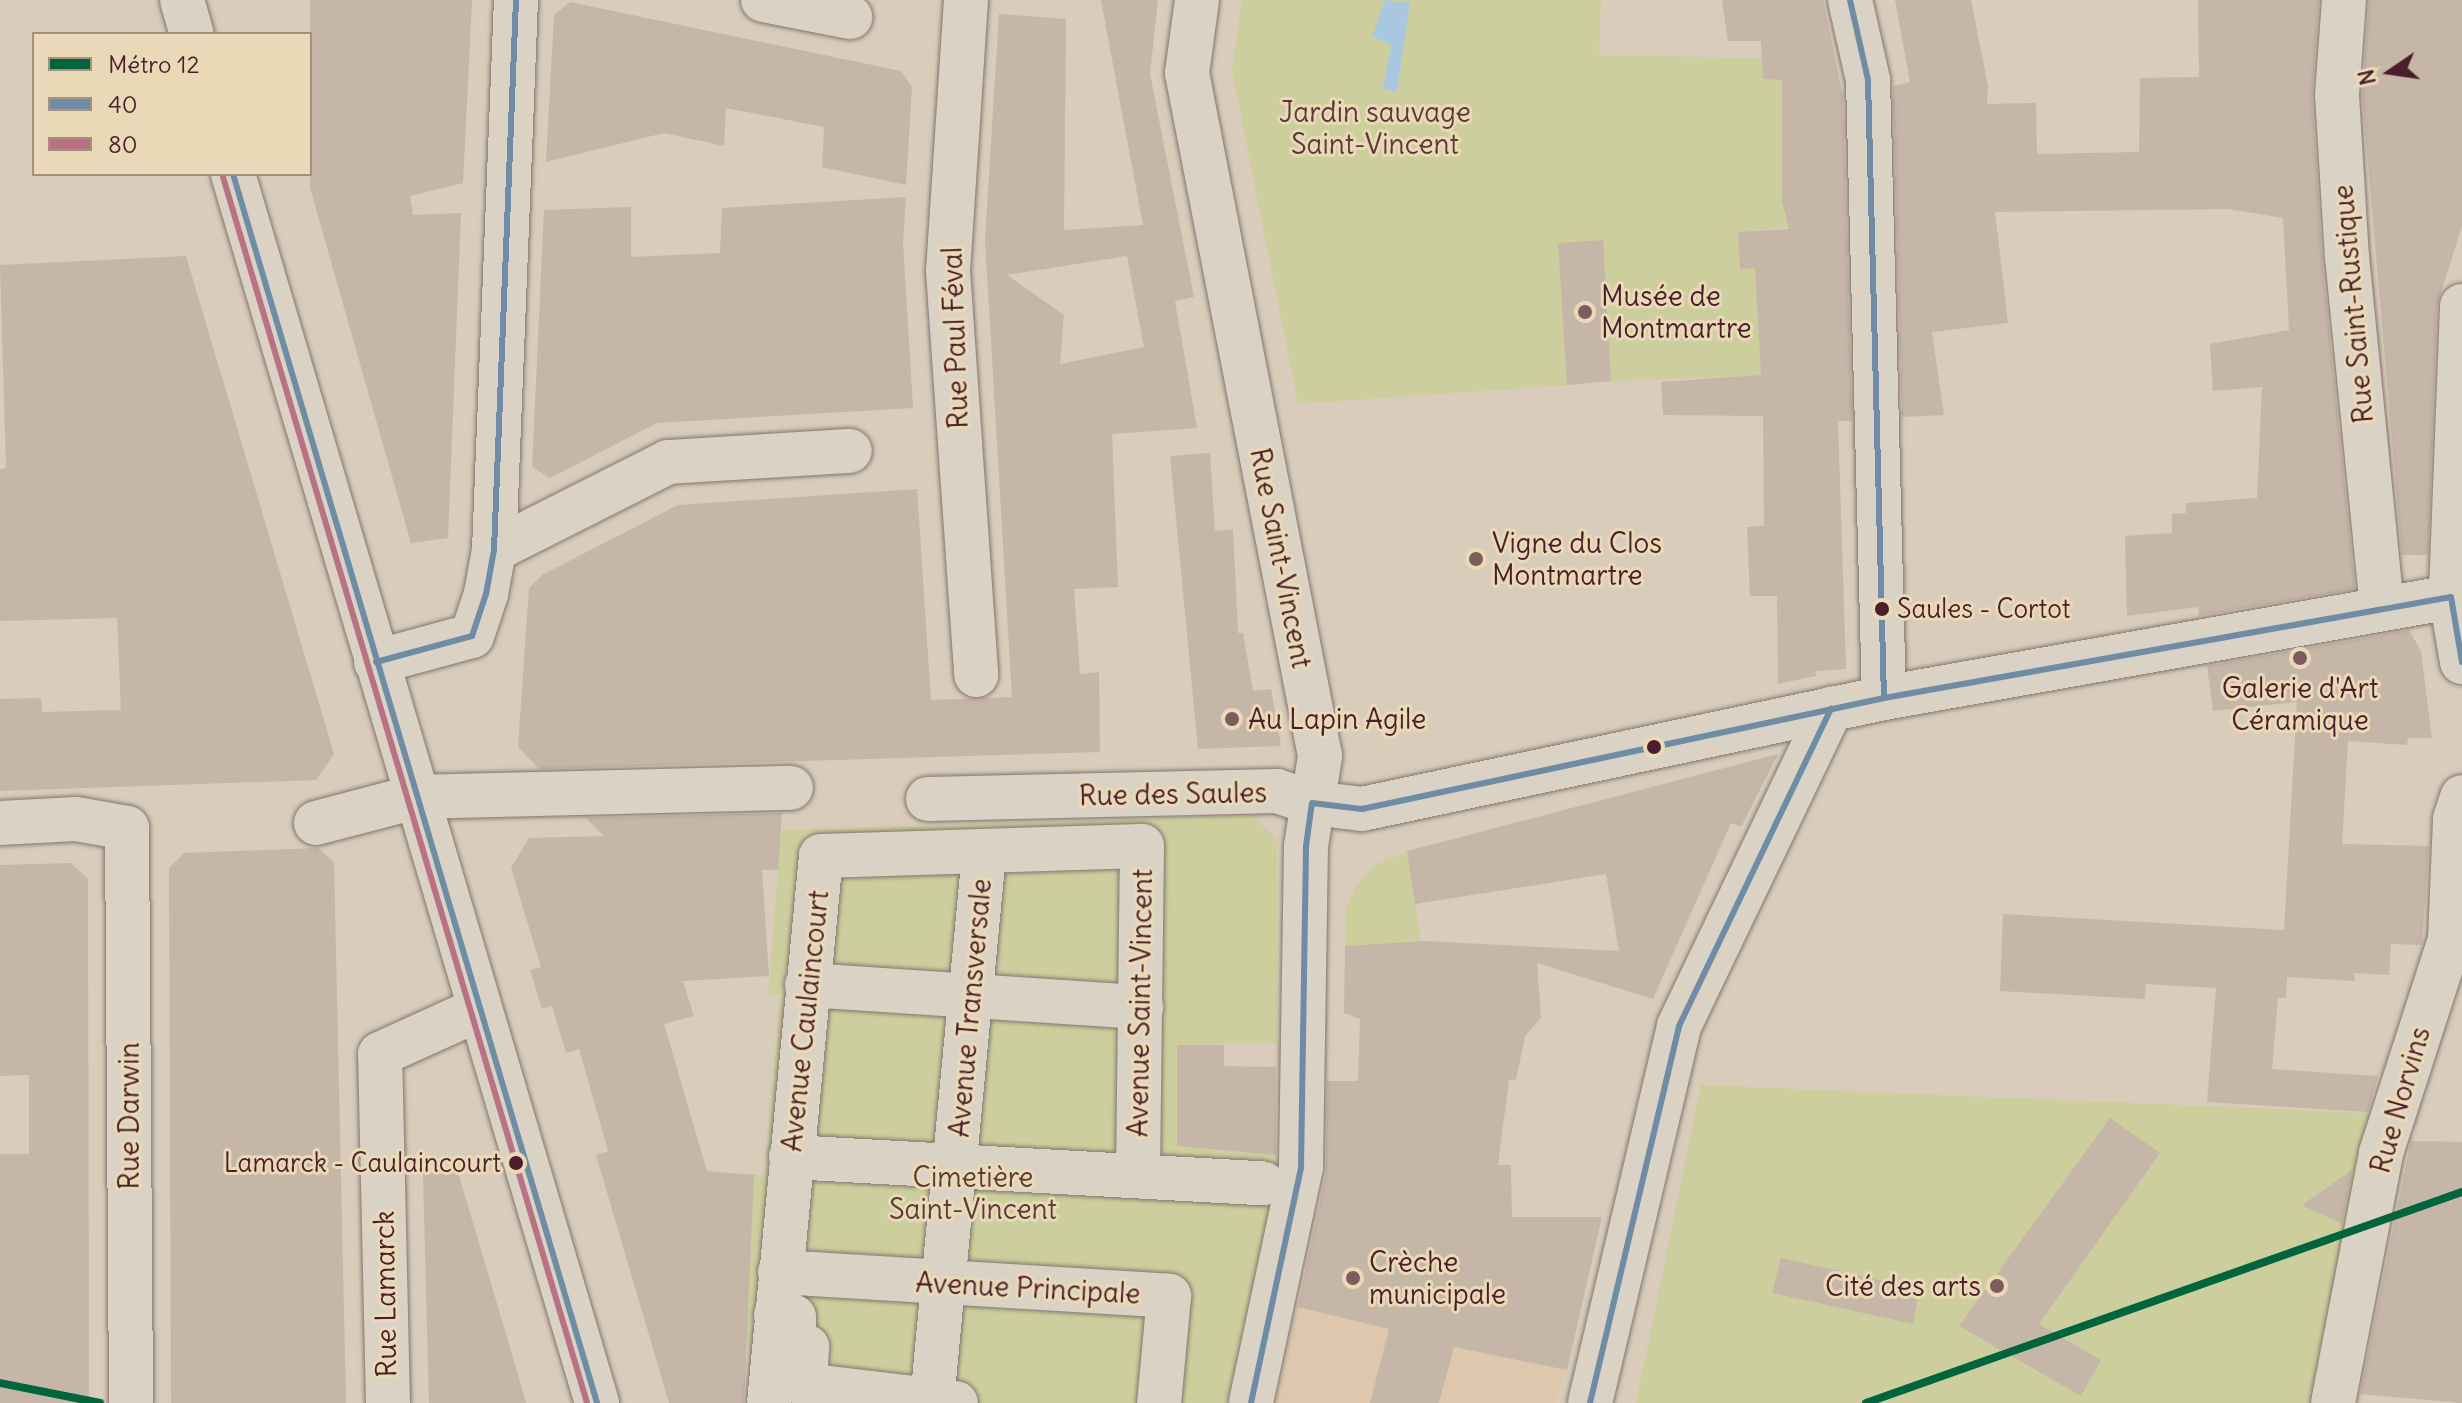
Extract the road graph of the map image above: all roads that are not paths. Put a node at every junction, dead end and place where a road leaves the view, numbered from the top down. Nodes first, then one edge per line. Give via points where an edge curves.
1 (182, 0) edge
2 (516, 0) edge
3 (763, 0) edge
4 (966, 0) edge
5 (1197, 0) edge
6 (1850, 0) edge
7 (2344, 0) edge
8 (850, 17) dead end
9 (191, 32) edge
10 (234, 176) edge
11 (2462, 306) edge
12 (850, 451) dead end
13 (494, 550) junction
14 (2451, 597) junction
15 (2382, 608) junction
16 (376, 662) junction
17 (2462, 662) edge
18 (976, 675) dead end
19 (1884, 698) junction
20 (1831, 709) junction
21 (791, 788) dead end
22 (415, 797) junction
23 (2462, 797) edge
24 (928, 799) dead end
25 (1312, 803) junction
26 (0, 823) edge
27 (316, 823) dead end
28 (984, 854) junction
29 (807, 985) junction
30 (971, 995) junction
31 (1141, 1007) junction
32 (479, 1009) junction
33 (791, 1157) junction
34 (954, 1167) junction
35 (1138, 1174) junction
36 (1263, 1183) dead end
37 (780, 1272) junction
38 (944, 1283) junction
39 (774, 1332) junction
40 (944, 1402) edge
41 (131, 1403) edge
42 (388, 1403) edge
43 (597, 1403) edge
44 (769, 1403) edge
45 (1159, 1403) edge
46 (1251, 1403) edge
47 (1590, 1403) edge
48 (2333, 1403) edge

1 - 9 street
2 - 13 street
3 - 8 street
4 - 18 street, Rue Paul Féval via 948,271
5 - 25 street, Rue Saint-Vincent via 1187,73 1320,756
6 - 19 street via 1868,80
7 - 15 street, Rue Saint-Rustique via 2339,124
10 - 16 street
11 - 14 street
12 - 13 street via 668,462
13 - 16 street via 472,636
14 - 15 street, Rue des Saules
14 - 17 street
15 - 19 street, Rue des Saules
16 - 22 street
19 - 20 street, Rue des Saules
20 - 25 street, Rue des Saules via 1362,809
20 - 47 street via 1679,1026
21 - 22 street
22 - 27 street
22 - 32 street
23 - 48 street, Rue Norvins via 2455,819 2450,939 2381,1153
24 - 25 street, Rue des Saules via 1277,791
25 - 46 street, Rue Saint-Vincent via 1306,846 1301,1167
26 - 41 street, Rue Darwin via 76,819 127,828
28 - 29 street, Avenue Caulaincourt via 821,856
28 - 30 street, Avenue Transversale
28 - 31 street, Avenue Saint-Vincent via 1142,846
29 - 30 street
29 - 33 street, Avenue Caulaincourt
30 - 31 street
30 - 34 street, Avenue Transversale
31 - 35 street, Avenue Saint-Vincent
32 - 42 street, Rue Lamarck via 380,1054
32 - 43 street
33 - 34 street
33 - 37 street, Avenue Caulaincourt
34 - 35 street
34 - 38 street, Avenue Transversale
35 - 36 street
37 - 38 street, Avenue Principale
37 - 39 street, Avenue Caulaincourt
38 - 40 street, Avenue Transversale
38 - 45 street, Avenue Principale via 1169,1296
39 - 40 street via 794,1317 794,1343 807,1347 805,1385
39 - 44 street, Avenue Caulaincourt

